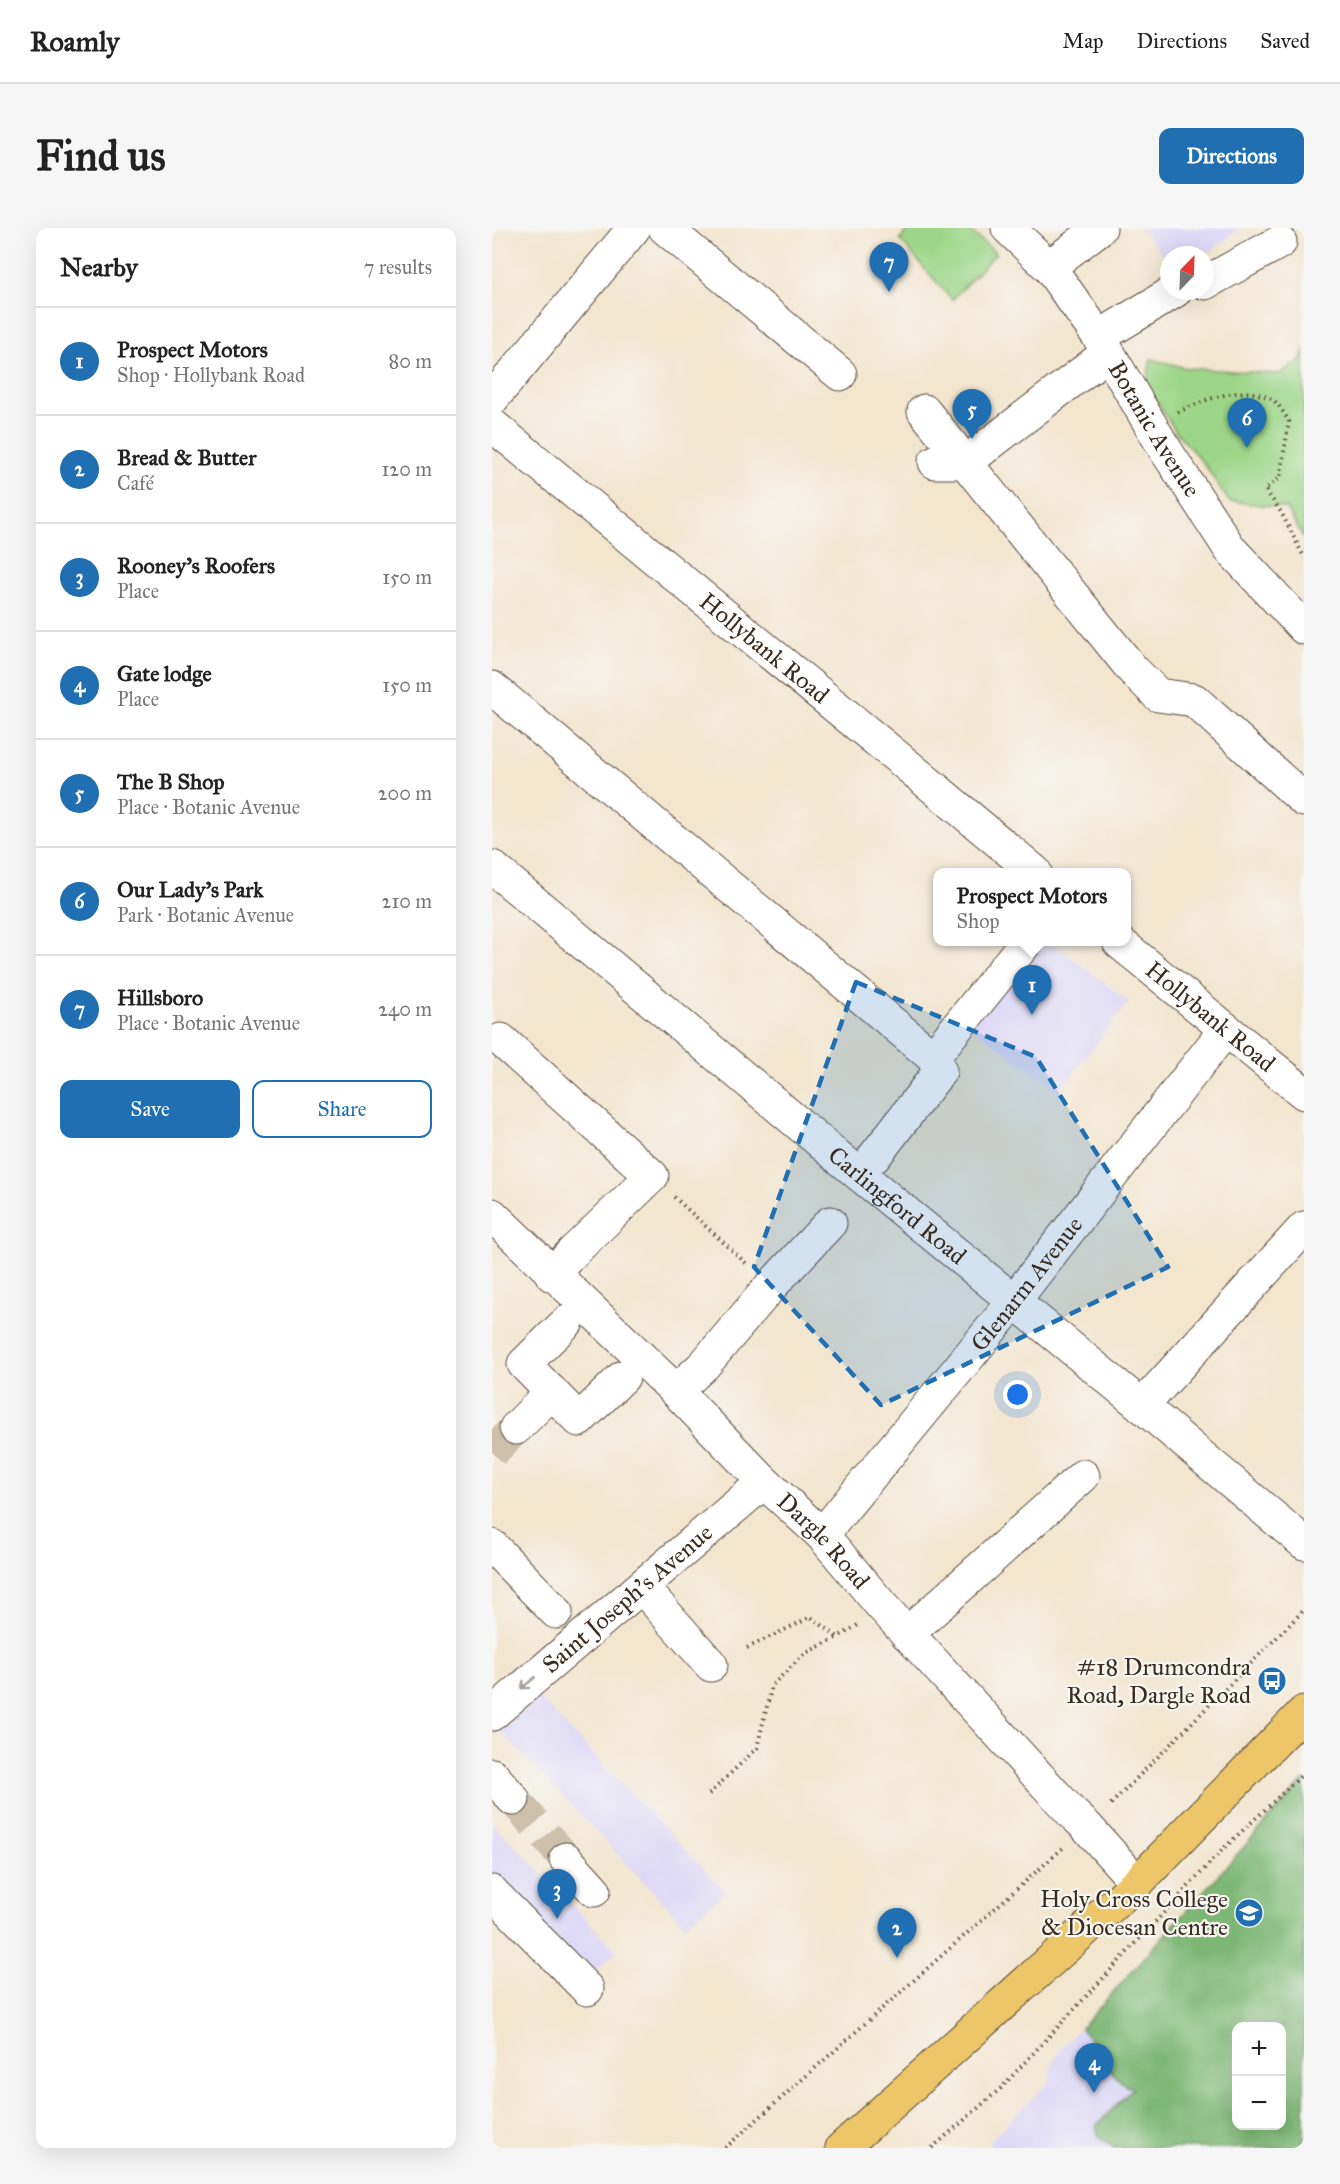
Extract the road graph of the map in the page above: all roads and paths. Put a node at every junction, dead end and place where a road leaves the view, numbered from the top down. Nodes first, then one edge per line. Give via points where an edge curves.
1 (634, 228) edge
2 (665, 228) edge
3 (1008, 228) edge
4 (1100, 228) edge
5 (1280, 242) dead end
6 (1049, 267) junction
7 (1214, 278) edge
8 (1163, 300) edge
9 (1104, 345) junction
10 (840, 374) dead end
11 (492, 399) edge
12 (924, 411) dead end
13 (1175, 413) dead end
14 (492, 425) edge
15 (950, 462) junction
16 (1304, 556) edge
17 (1304, 628) edge
18 (492, 688) edge
19 (1304, 800) edge
20 (492, 867) edge
21 (1029, 868) edge
22 (1023, 946) edge
23 (1124, 946) edge
24 (1226, 1029) junction
25 (501, 1040) dead end
26 (933, 1057) junction
27 (1304, 1093) edge
28 (874, 1157) dead end
29 (652, 1176) junction
30 (492, 1215) edge
31 (830, 1223) dead end
32 (1304, 1228) edge
33 (552, 1275) junction
34 (771, 1286) junction
35 (1014, 1300) junction
36 (567, 1322) dead end
37 (623, 1377) dead end
38 (676, 1391) junction
39 (552, 1392) junction
40 (1142, 1406) junction
41 (516, 1428) tunnel mouth
42 (1083, 1476) dead end
43 (765, 1482) junction
44 (822, 1535) junction
45 (1304, 1543) edge
46 (492, 1546) edge
47 (642, 1587) junction
48 (1304, 1610) edge
49 (556, 1612) dead end
50 (861, 1623) dead end
51 (907, 1634) junction
52 (838, 1637) junction
53 (747, 1648) dead end
54 (711, 1665) dead end
55 (1304, 1712) edge
56 (492, 1714) edge
57 (1304, 1773) edge
58 (709, 1794) dead end
59 (1087, 1827) junction
60 (566, 1859) tunnel mouth
61 (1137, 1883) junction
62 (594, 1890) dead end
63 (492, 1892) edge
64 (587, 1989) dead end
65 (725, 2148) edge
66 (842, 2148) edge
67 (932, 2148) edge

1 - 11 street
2 - 10 street
3 - 6 street, Botanic Avenue
4 - 6 street
5 - 7 street
6 - 9 street, Botanic Avenue
8 - 9 street
9 - 15 street
9 - 17 street, Botanic Avenue via 1230,549
12 - 15 street
13 - 16 path via 1208,398 1234,393 1272,399 1288,421 1280,478 1265,489
14 - 21 street, Hollybank Road
15 - 19 street via 1158,695 1194,700
18 - 26 street
20 - 35 street, Carlingford Road
22 - 26 street
23 - 24 street, Hollybank Road
24 - 27 street, Hollybank Road
24 - 35 street, Glenarm Avenue
25 - 29 street
26 - 28 street via 940,1071
29 - 33 street
29 - 34 path
30 - 33 street, Dargle Road
31 - 34 street
32 - 40 street
33 - 38 street, Dargle Road
34 - 38 street via 704,1365
35 - 40 street, Carlingford Road
35 - 44 street, Glenarm Avenue
36 - 39 street via 524,1364
37 - 39 street via 579,1420
38 - 43 street, Dargle Road
39 - 41 street
40 - 45 street, Carlingford Road
42 - 51 street
43 - 44 street, Dargle Road
43 - 47 street, Saint Joseph's Avenue
44 - 51 street, Dargle Road
46 - 49 street
47 - 54 street
47 -> 56 street, Saint Joseph's Avenue
48 - 59 path
50 - 52 path
51 - 59 street, Dargle Road
52 - 53 path via 811,1617
52 - 58 path via 806,1653 771,1684 757,1748
55 - 61 main road
57 - 67 path via 1224,1848 1000,2088
59 - 61 street, Dargle Road
59 - 65 path
60 - 62 street
61 - 66 main road
63 - 64 street

